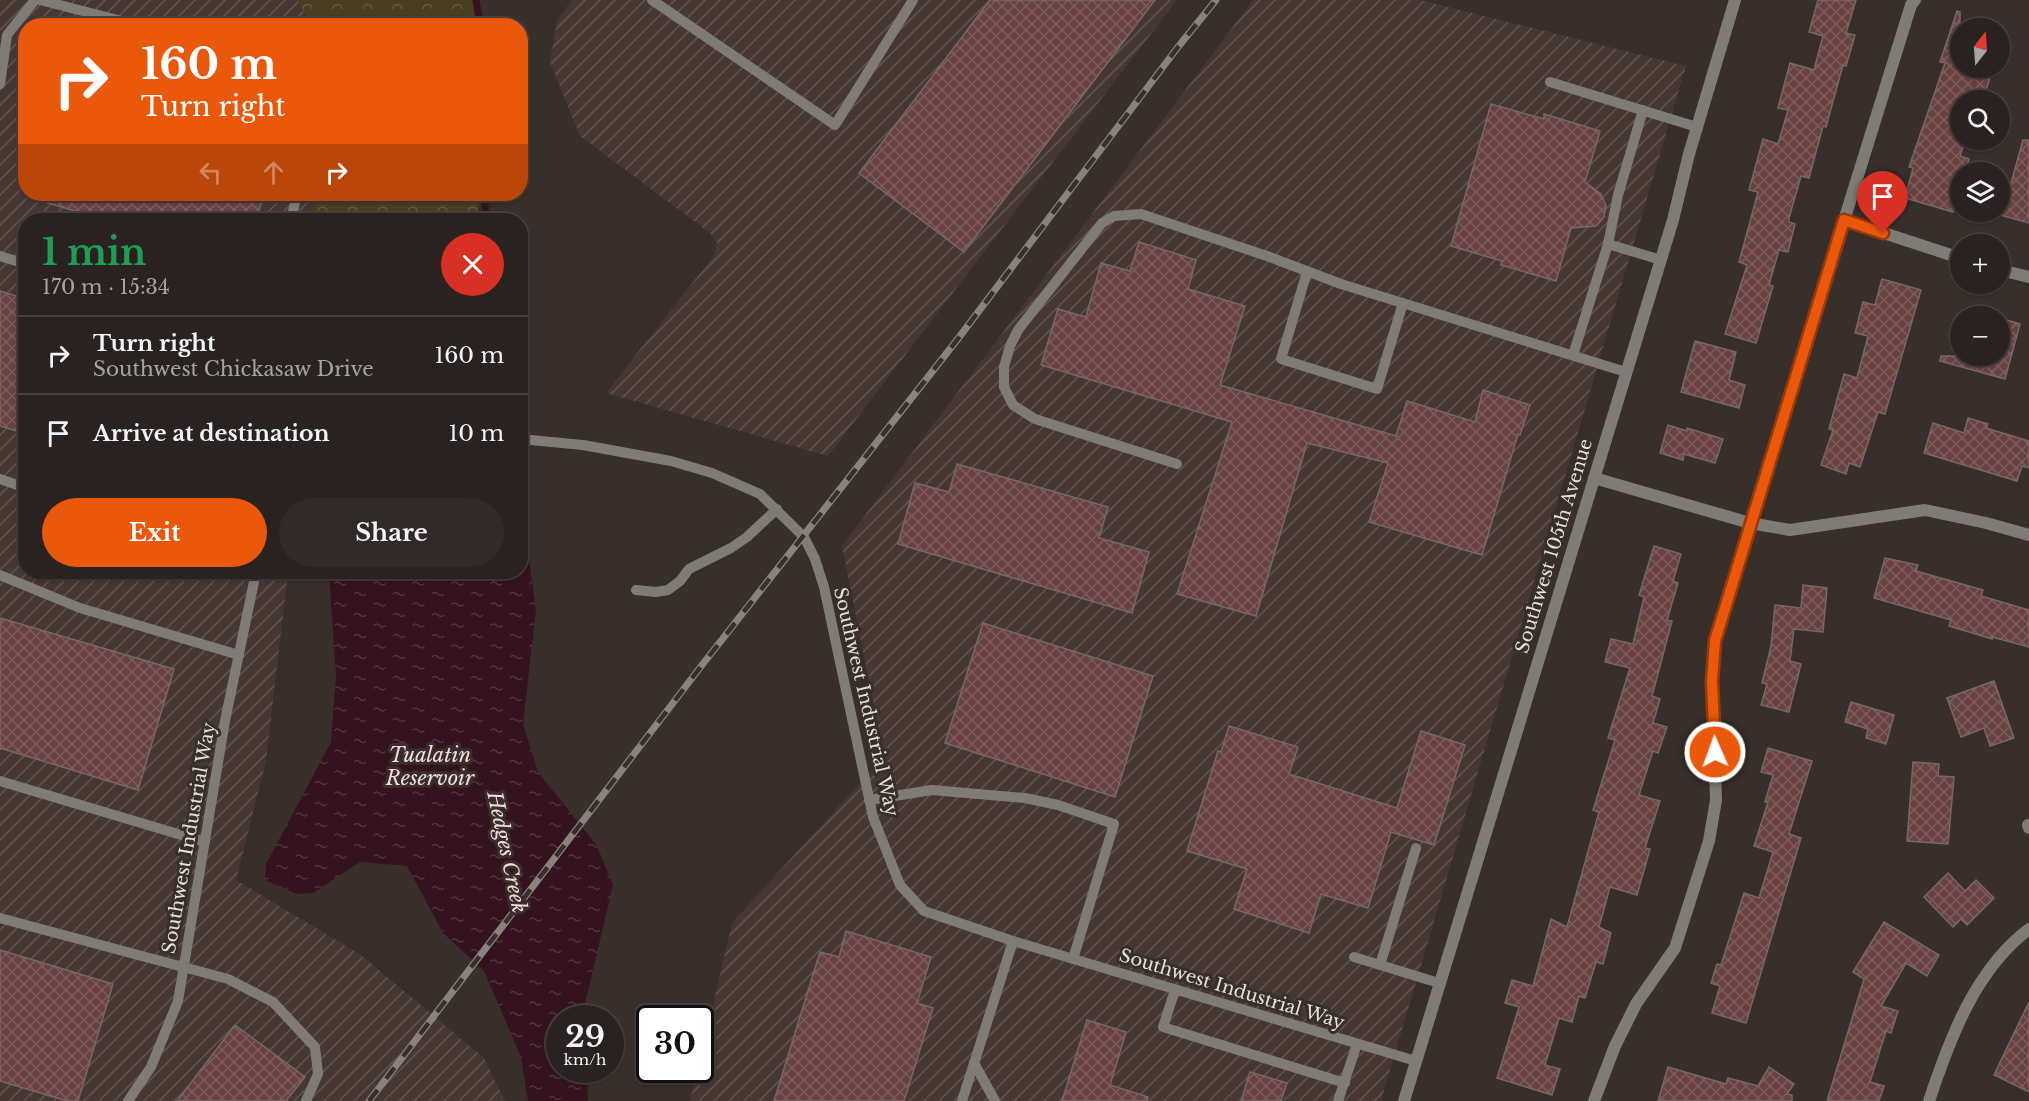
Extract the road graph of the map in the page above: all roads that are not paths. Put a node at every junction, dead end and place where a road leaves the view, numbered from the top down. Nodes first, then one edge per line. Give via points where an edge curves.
1 (34, 0) edge
2 (40, 0) edge
3 (652, 0) edge
4 (913, 0) edge
5 (1735, 0) edge
6 (1915, 0) edge
7 (21, 18) edge
8 (110, 18) edge
9 (18, 22) edge
10 (1550, 82) dead end
11 (0, 84) edge
12 (1643, 110) junction
13 (1697, 127) junction
14 (1844, 220) junction
15 (1608, 244) junction
16 (1950, 255) edge
17 (0, 256) edge
18 (1661, 260) junction
19 (18, 262) edge
20 (1307, 272) junction
21 (2010, 272) edge
22 (2029, 277) edge
23 (1403, 303) junction
24 (1573, 355) junction
25 (1626, 372) junction
26 (528, 439) edge
27 (1177, 464) dead end
28 (1593, 478) junction
29 (0, 479) edge
30 (18, 486) edge
31 (777, 509) junction
32 (1750, 523) junction
33 (2029, 535) edge
34 (0, 575) edge
35 (255, 579) edge
36 (636, 590) dead end
37 (239, 655) junction
38 (0, 781) edge
39 (869, 800) junction
40 (205, 842) junction
41 (1416, 849) dead end
42 (0, 918) edge
43 (2029, 928) edge
44 (1012, 941) junction
45 (1354, 957) dead end
46 (1073, 959) junction
47 (1380, 965) junction
48 (183, 967) junction
49 (1439, 983) junction
50 (1175, 990) junction
51 (1357, 1044) junction
52 (1416, 1061) junction
53 (974, 1063) junction
54 (1345, 1083) junction
55 (128, 1101) edge
56 (306, 1101) edge
57 (962, 1101) edge
58 (995, 1101) edge
59 (1338, 1101) edge
60 (1404, 1101) edge
61 (1594, 1101) edge
62 (1929, 1101) edge

1 - 7 lane
2 - 8 lane
3 - 4 lane via 835,125
5 - 13 street, Southwest 105th Avenue
6 - 14 street
9 - 11 lane via 8,35
10 - 12 lane
12 - 13 lane
12 - 15 lane
13 - 18 street, Southwest 105th Avenue
14 - 16 street
14 - 32 street
15 - 18 lane
15 - 24 lane
17 - 19 lane
18 - 25 street, Southwest 105th Avenue
20 - 23 lane
20 - 23 lane via 1281,359 1377,388
20 - 27 lane via 1141,214 1114,216 1102,223 1018,330 1004,367 1004,387 1014,405 1035,419
21 - 22 street
23 - 24 lane
24 - 25 lane
25 - 28 street, Southwest 105th Avenue
26 - 31 lane, Southwest Industrial Way via 671,461 712,473 760,494
28 - 32 street
28 - 49 street, Southwest 105th Avenue
29 - 30 lane
31 - 36 lane via 747,537 689,569 668,590
31 - 39 lane, Southwest Industrial Way via 804,537 824,587
32 - 33 street via 1790,530 1925,510
32 - 61 street via 1715,641 1712,681 1716,800 1709,841 1675,948 1636,1004
34 - 37 lane via 80,608
35 - 37 lane, Southwest Industrial Way
37 - 40 lane, Southwest Industrial Way
38 - 40 lane
39 - 44 lane, Southwest Industrial Way via 900,885 924,911
39 - 46 lane via 932,790 1025,798 1114,824
40 - 48 lane, Southwest Industrial Way
41 - 47 lane
42 - 48 lane
43 - 62 street via 2013,940 1975,991 1947,1047
44 - 46 lane, Southwest Industrial Way
44 - 53 lane
45 - 47 lane
46 - 50 lane, Southwest Industrial Way
47 - 49 lane
48 - 55 lane, Southwest Industrial Way via 178,1001 151,1067
48 - 56 lane via 228,979 273,1002 315,1047 318,1074
49 - 52 street, Southwest 105th Avenue
50 - 51 lane, Southwest Industrial Way
50 - 54 lane via 1163,1027
51 - 52 lane, Southwest Industrial Way
51 - 54 lane
52 - 60 street, Southwest 105th Avenue
53 - 57 lane
53 - 58 lane
54 - 59 lane

